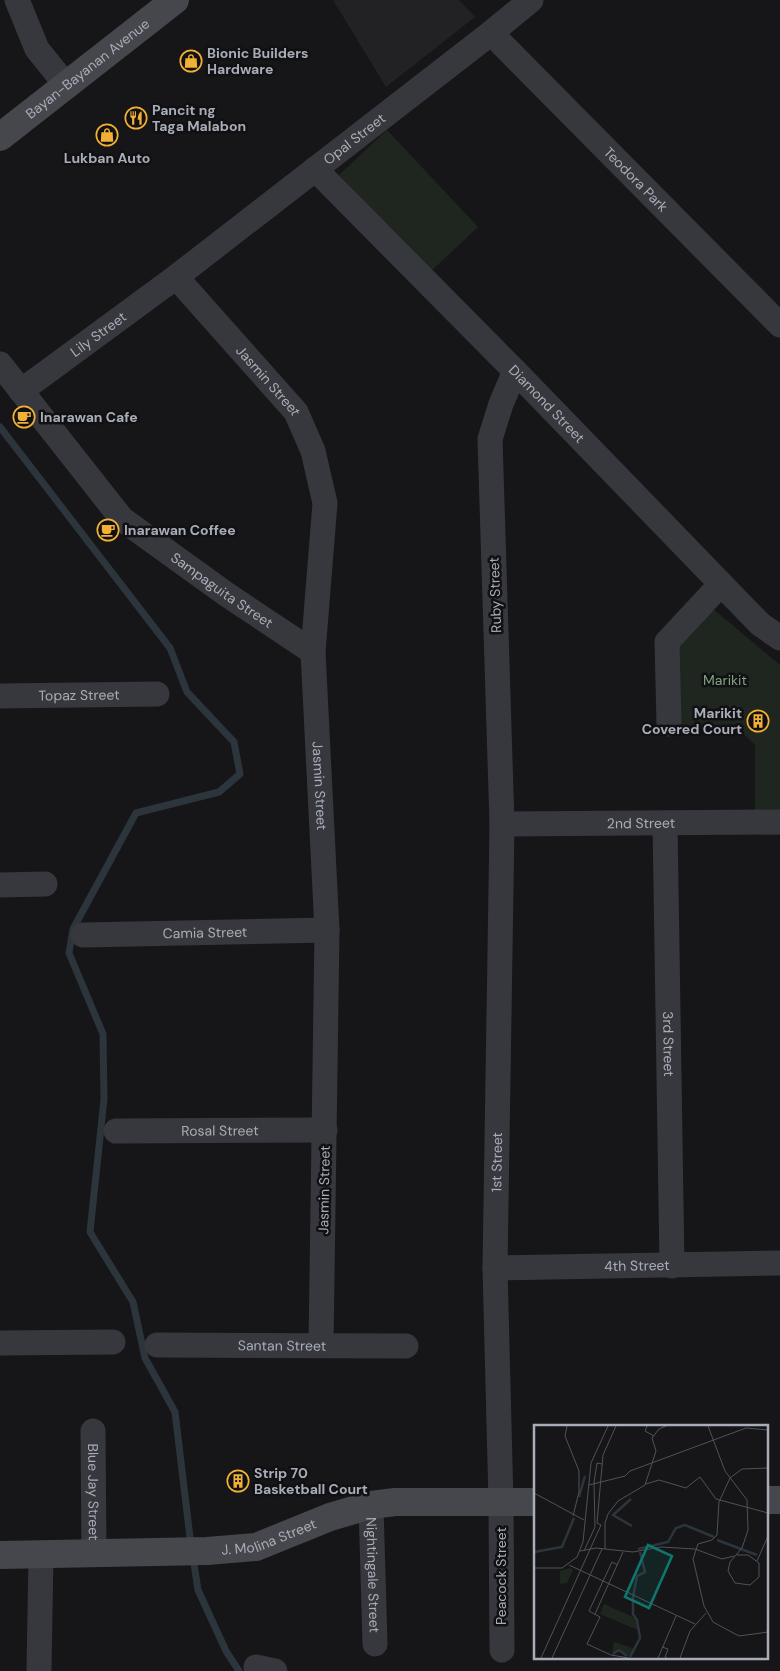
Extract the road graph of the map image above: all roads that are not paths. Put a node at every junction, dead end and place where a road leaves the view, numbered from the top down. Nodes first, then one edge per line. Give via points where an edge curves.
1 (17, 0) edge
2 (175, 0) edge
3 (531, 0) edge
4 (491, 33) junction
5 (66, 85) junction
6 (0, 137) edge
7 (315, 169) junction
8 (176, 276) junction
9 (780, 325) edge
10 (0, 364) edge
11 (515, 371) junction
12 (21, 391) junction
13 (721, 584) junction
14 (780, 638) edge
15 (313, 652) junction
16 (157, 694) dead end
17 (0, 696) edge
18 (669, 724) dead end
19 (780, 822) edge
20 (665, 823) junction
21 (502, 824) junction
22 (45, 884) dead end
23 (0, 885) edge
24 (327, 930) junction
25 (83, 935) dead end
26 (325, 1130) junction
27 (116, 1132) dead end
28 (780, 1263) edge
29 (672, 1266) junction
30 (495, 1268) junction
31 (113, 1342) dead end
32 (0, 1343) edge
33 (157, 1345) dead end
34 (321, 1345) junction
35 (406, 1346) dead end
36 (93, 1431) dead end
37 (501, 1502) junction
38 (534, 1502) edge
39 (370, 1505) junction
40 (94, 1553) junction
41 (41, 1554) junction
42 (0, 1555) edge
43 (375, 1644) dead end
44 (502, 1650) dead end
45 (39, 1670) dead end

1 - 5 street via 37,49
2 - 5 street, Bayan-Bayanan Avenue
3 - 4 street, Opal Street
4 - 7 street, Opal Street
4 - 9 street, Teodora Park
5 - 6 street, Bayan-Bayanan Avenue
7 - 8 street, Opal Street
7 - 11 street, Diamond Street
8 - 12 street, Lily Street
8 - 15 street, Jasmin Street via 296,412 314,451 325,503
10 - 12 street, Sampaguita Street
11 - 13 street, Diamond Street
11 - 21 street, Ruby Street via 490,439
12 - 15 street, Sampaguita Street via 122,519
13 - 14 street, Diamond Street via 760,624
13 - 18 street via 667,642
15 - 24 street, Jasmin Street
16 - 17 street, Topaz Street
19 - 20 street, 2nd Street
20 - 21 street, 2nd Street
20 - 29 street, 3rd Street
21 - 30 street, 1st Street
22 - 23 street
24 - 25 street, Camia Street
24 - 26 street, Jasmin Street
26 - 27 street, Rosal Street
26 - 34 street, Jasmin Street
28 - 29 street, 4th Street
29 - 30 street, 4th Street
30 - 37 street, 1st Street
31 - 32 street
33 - 34 street, Santan Street
34 - 35 street, Santan Street
36 - 40 street, Blue Jay Street
37 - 38 street, J. Molina Street
37 - 39 street, J. Molina Street
37 - 44 street, Peacock Street
39 - 40 street, J. Molina Street via 330,1517 256,1547
39 - 43 street, Nightingale Street
40 - 41 street, J. Molina Street
41 - 42 street, J. Molina Street
41 - 45 street

